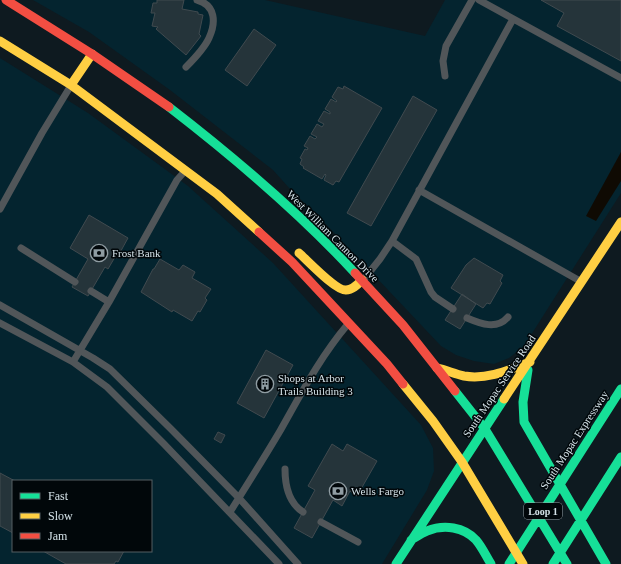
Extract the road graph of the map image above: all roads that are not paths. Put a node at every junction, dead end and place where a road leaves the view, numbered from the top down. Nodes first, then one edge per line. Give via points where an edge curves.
1 (6, 0) edge
2 (197, 0) edge
3 (472, 0) edge
4 (479, 0) edge
5 (513, 19) junction
6 (0, 41) edge
7 (92, 54) junction
8 (186, 67) dead end
9 (445, 76) dead end
10 (621, 78) edge
11 (71, 85) junction
12 (185, 170) junction
13 (419, 190) junction
14 (0, 210) edge
15 (234, 210) junction
16 (621, 222) edge
17 (269, 229) dead end
18 (392, 241) junction
19 (21, 248) dead end
20 (294, 248) dead end
21 (362, 280) junction
22 (75, 282) dead end
23 (582, 282) junction
24 (91, 291) dead end
25 (109, 302) junction
26 (0, 305) edge
27 (453, 309) dead end
28 (508, 317) dead end
29 (467, 318) dead end
30 (0, 323) edge
31 (349, 323) junction
32 (79, 350) junction
33 (73, 362) junction
34 (530, 362) junction
35 (437, 368) junction
36 (621, 389) edge
37 (485, 429) junction
38 (621, 457) edge
39 (462, 462) junction
40 (285, 469) dead end
41 (239, 498) junction
42 (230, 512) junction
43 (303, 512) dead end
44 (321, 522) dead end
45 (410, 540) junction
46 (358, 542) dead end
47 (279, 564) edge
48 (298, 564) edge
49 (396, 564) edge
50 (491, 564) edge
51 (508, 564) edge
52 (523, 564) edge
53 (553, 564) edge
54 (567, 564) edge
55 (606, 564) edge

1 - 7 main road, West William Cannon Drive
2 - 8 lane via 208,5 211,10 212,26 205,46
3 - 9 lane via 446,46 443,61
4 - 5 lane
5 - 10 lane
5 - 13 lane
6 - 11 main road
7 - 11 main road
7 - 21 main road, West William Cannon Drive via 156,97 217,144 289,208
11 - 12 main road
11 - 14 lane
12 - 15 main road
12 - 25 lane
13 - 18 lane
13 - 23 lane
15 - 17 main road
15 - 31 main road via 292,262
16 - 23 main road, South Mopac Service Road
18 - 21 lane
18 - 27 lane via 416,259 431,292
19 - 22 lane
20 - 21 main road via 345,291
21 - 35 main road, West William Cannon Drive via 403,325
23 - 34 main road, South Mopac Service Road
24 - 25 lane
25 - 32 lane
26 - 32 lane
28 - 29 lane via 499,324 489,325
30 - 33 lane
31 - 39 main road via 387,364
31 - 41 lane via 317,365
32 - 33 lane
32 - 41 lane via 110,370
33 - 42 lane via 131,410
34 - 35 main road via 483,376 464,376
34 - 37 main road, South Mopac Service Road
34 - 55 main road via 523,402 524,422
35 - 37 main road, West William Cannon Drive
36 - 51 main road, South Mopac Expressway / Loop 1
37 - 39 main road, South Mopac Service Road
37 - 54 main road, West William Cannon Drive
38 - 53 main road, Loop 1
39 - 45 main road, South Mopac Service Road
39 - 52 main road
40 - 43 lane via 289,496
41 - 42 lane
41 - 48 lane
42 - 47 lane
44 - 46 lane
45 - 49 main road, South Mopac Service Road
45 - 50 main road via 431,530 446,527 457,529 477,540

